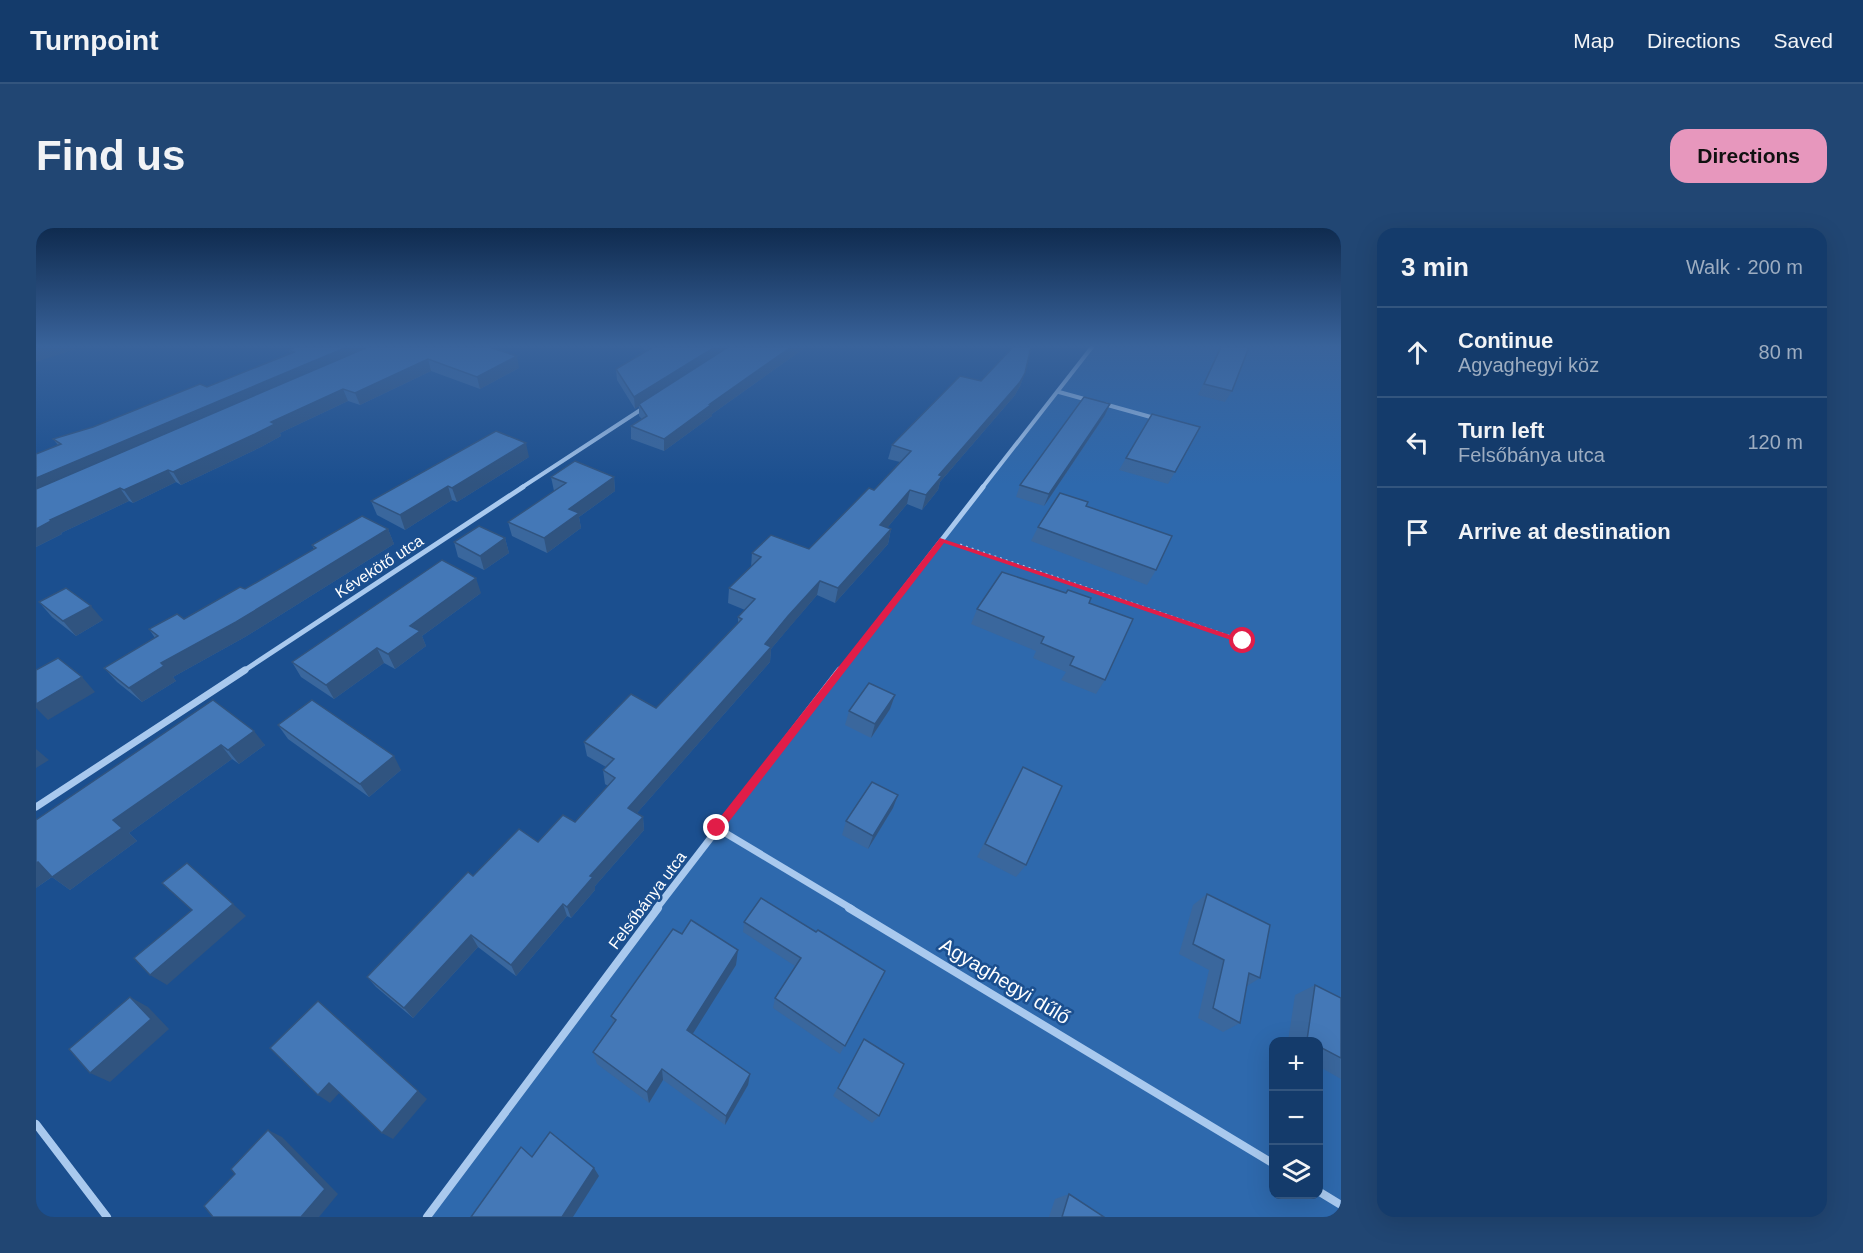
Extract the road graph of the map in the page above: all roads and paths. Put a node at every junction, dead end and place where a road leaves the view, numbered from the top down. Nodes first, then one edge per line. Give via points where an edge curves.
1 (1058, 393) edge
2 (1063, 393) edge
3 (647, 406) edge
4 (1170, 422) edge
5 (942, 540) junction
6 (1243, 641) dead end
7 (36, 807) edge
8 (717, 828) junction
9 (36, 1124) edge
10 (1269, 1161) edge
11 (1323, 1194) edge
12 (1341, 1205) edge
13 (107, 1217) edge
14 (427, 1217) edge

1 - 5 street, Felsőbánya utca
2 - 4 street
3 - 7 street, Kévekötő utca
5 - 6 path
5 - 8 street, Felsőbánya utca
8 - 10 street, Agyaghegyi dűlő
8 - 14 street, Felsőbánya utca
9 - 13 street
11 - 12 street

